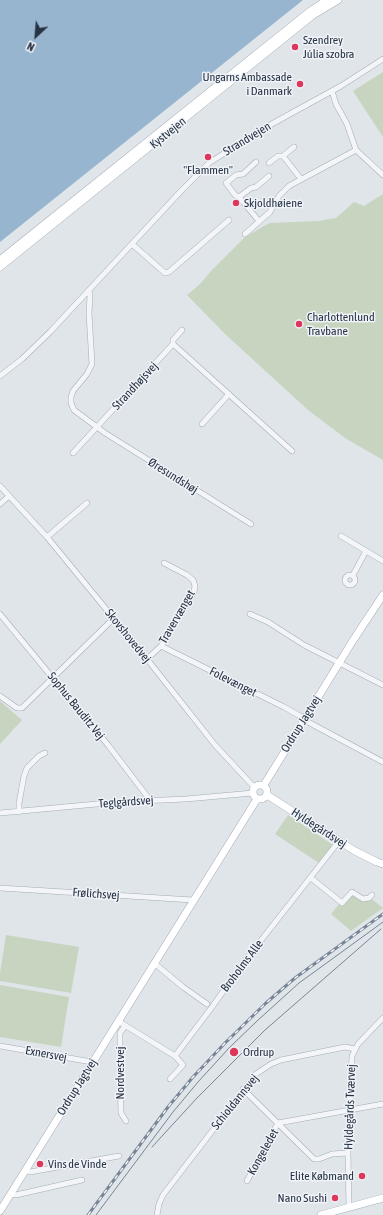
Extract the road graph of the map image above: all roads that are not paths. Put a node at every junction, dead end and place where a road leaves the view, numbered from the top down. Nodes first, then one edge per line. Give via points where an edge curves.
1 (327, 0) edge
2 (338, 0) edge
3 (383, 59) edge
4 (332, 91) junction
5 (294, 147) dead end
6 (356, 150) junction
7 (283, 156) junction
8 (256, 162) dead end
9 (269, 163) dead end
10 (383, 175) edge
11 (269, 176) dead end
12 (301, 179) junction
13 (239, 196) junction
14 (229, 220) dead end
15 (259, 221) junction
16 (245, 234) dead end
17 (132, 244) junction
18 (0, 260) edge
19 (0, 267) edge
20 (89, 291) junction
21 (182, 330) dead end
22 (173, 344) junction
23 (0, 376) edge
24 (229, 394) junction
25 (202, 424) dead end
26 (96, 427) junction
27 (292, 451) dead end
28 (73, 453) dead end
29 (0, 486) edge
30 (9, 496) junction
31 (87, 503) dead end
32 (0, 504) edge
33 (251, 524) dead end
34 (341, 536) dead end
35 (47, 537) junction
36 (366, 551) junction
37 (383, 561) edge
38 (164, 563) dead end
39 (353, 575) dead end
40 (383, 594) edge
41 (380, 603) edge
42 (0, 614) edge
43 (250, 614) dead end
44 (114, 618) junction
45 (161, 646) junction
46 (147, 659) junction
47 (340, 663) junction
48 (53, 678) junction
49 (383, 685) edge
50 (0, 696) edge
51 (304, 719) junction
52 (45, 753) dead end
53 (383, 762) edge
54 (264, 785) junction
55 (255, 793) junction
56 (267, 795) junction
57 (150, 800) junction
58 (19, 812) junction
59 (0, 813) edge
60 (339, 841) junction
61 (371, 858) junction
62 (383, 860) edge
63 (383, 864) edge
64 (311, 878) junction
65 (0, 888) edge
66 (372, 895) dead end
67 (193, 900) junction
68 (154, 963) junction
69 (207, 1004) dead end
70 (383, 1018) edge
71 (118, 1021) junction
72 (125, 1026) junction
73 (0, 1046) edge
74 (355, 1049) junction
75 (175, 1056) junction
76 (92, 1062) junction
77 (170, 1079) dead end
78 (243, 1089) junction
79 (383, 1104) edge
80 (350, 1110) junction
81 (126, 1121) dead end
82 (278, 1123) junction
83 (348, 1153) junction
84 (119, 1156) dead end
85 (25, 1170) junction
86 (82, 1180) dead end
87 (246, 1181) dead end
88 (10, 1194) junction
89 (383, 1198) edge
90 (0, 1211) edge
91 (349, 1211) edge
92 (157, 1215) edge
93 (321, 1215) edge

1 - 18 street, Kystvejen
2 - 19 street, Kystvejen via 313,16
3 - 4 street, Strandvejen
4 - 6 street
4 - 17 street, Strandvejen via 209,163
5 - 7 street
6 - 10 street
6 - 12 street
7 - 9 street via 278,156
7 - 12 street
8 - 13 street via 243,174 236,174 226,183 235,195
11 - 13 street
12 - 15 street via 289,186 279,196 270,212
13 - 15 street
14 - 17 street via 165,273
15 - 16 street
17 - 20 street, Strandvejen
20 - 23 street, Strandvejen via 22,359
20 - 26 street, Øresundshøj via 92,364 73,391 71,403 74,410
21 - 22 street, Strandhøjsvej via 173,340
22 - 24 street
22 - 26 street, Strandhøjsvej
24 - 25 street
24 - 27 street
26 - 28 street
26 - 33 street, Øresundshøj
29 - 30 street, Skovshovedvej
30 - 32 street
30 - 35 street, Skovshovedvej
31 - 35 street
34 - 36 street
35 - 44 street, Skovshovedvej
36 - 37 street
36 - 39 street
38 - 45 street, Travervænget via 187,574 195,586 194,592
40 - 41 street, Ordrup Jagtvej
41 - 47 street, Ordrup Jagtvej
42 - 48 street, Sophus Bauditz Vej
43 - 47 street
44 - 46 street, Skovshovedvej
44 - 48 street
45 - 46 street, Travervænget
45 - 51 street, Folevænget
46 - 55 street, Skovshovedvej
47 - 49 street
47 - 51 street, Ordrup Jagtvej
48 - 50 street via 19,709
48 - 57 street, Sophus Bauditz Vej
51 - 53 street, Folevænget
51 - 54 street, Ordrup Jagtvej
52 - 58 street via 27,768
54 - 55 street via 260,784
54 - 56 street
55 - 56 street via 263,799
55 - 57 street, Teglgårdsvej
55 - 67 street, Ordrup Jagtvej
56 - 60 street, Hyldegårdsvej
57 - 58 street, Teglgårdsvej
58 - 59 street, Teglgårdsvej
60 - 61 street, Hyldegårdsvej
60 - 64 street, Broholms Alle
61 - 62 street, Hyldegårdsvej
61 - 63 street, Hyldegårdsvej
64 - 66 street via 342,903 352,892 363,899
64 - 75 street, Broholms Alle via 244,962
65 - 67 street, Frølichsvej
67 - 68 street, Ordrup Jagtvej
68 - 69 street
68 - 71 street, Ordrup Jagtvej
70 - 74 street, Hyldegårds Tværvej
71 - 72 street
71 - 76 street, Ordrup Jagtvej
72 - 75 street
72 - 81 street, Nordvestvej via 120,1033 120,1070 121,1113
73 - 76 street, Exnersvej
74 - 78 street, Schioldannsvej via 345,1048 281,1060 256,1074
74 - 80 street, Hyldegårds Tværvej via 351,1063
75 - 77 street via 183,1065
76 - 85 street, Ordrup Jagtvej
78 - 82 street
78 - 92 street, Schioldannsvej via 163,1196
79 - 80 street, Kongeledet
80 - 82 street, Kongeledet
80 - 83 street, Hyldegårds Tværvej
82 - 83 street via 314,1159
82 - 87 street, Kongeledet
83 - 91 street, Hyldegårds Tværvej
84 - 85 street via 30,1172
85 - 88 street, Ordrup Jagtvej
86 - 88 street via 16,1195
88 - 90 street, Ordrup Jagtvej
89 - 91 street
91 - 93 street

